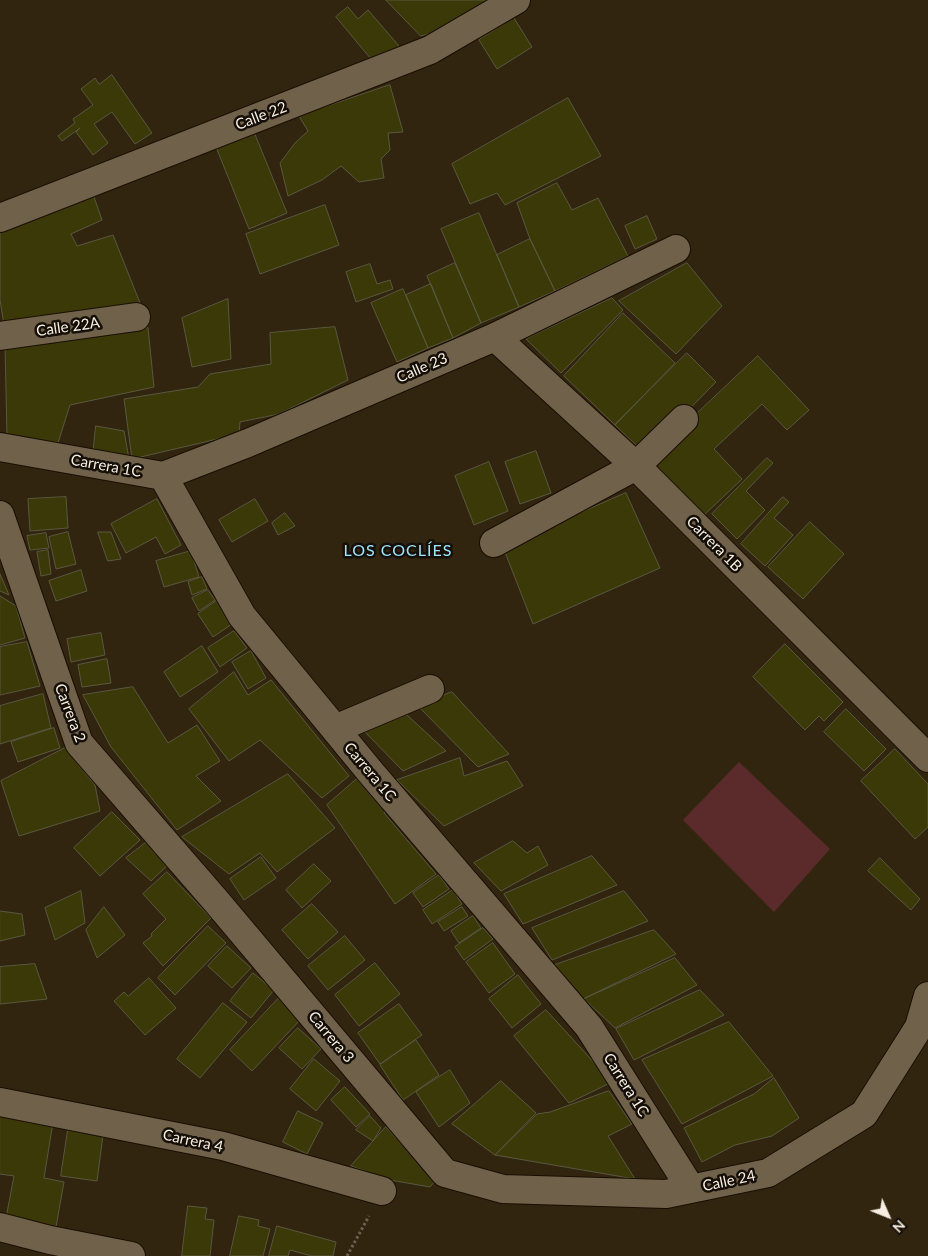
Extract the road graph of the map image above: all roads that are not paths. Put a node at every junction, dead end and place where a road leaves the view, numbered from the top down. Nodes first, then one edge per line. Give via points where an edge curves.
1 (516, 0) edge
2 (0, 218) edge
3 (676, 249) dead end
4 (136, 317) dead end
5 (0, 336) edge
6 (495, 337) junction
7 (684, 419) dead end
8 (0, 447) edge
9 (636, 466) junction
10 (163, 476) junction
11 (0, 515) edge
12 (494, 543) dead end
13 (430, 689) dead end
14 (335, 729) junction
15 (928, 758) edge
16 (216, 901) joint
17 (928, 996) edge
18 (0, 1102) edge
19 (445, 1173) joint
20 (691, 1189) junction
21 (382, 1191) road end
22 (0, 1227) edge
23 (131, 1256) edge

1 - 2 street, Calle 22 via 430,50
3 - 6 street, Calle 23
4 - 5 street, Calle 22A
6 - 9 street, Carrera 1B
6 - 10 street, Calle 23
7 - 9 street
8 - 10 street, Carrera 1C
9 - 12 street
9 - 15 street, Carrera 1B
10 - 14 street, Carrera 1C via 242,616
11 - 16 street, Carrera 2 via 79,743
13 - 14 street
14 - 20 street, Carrera 1C via 589,1027
16 - 19 street, Carrera 3
17 - 20 street, Calle 24 via 919,1027 864,1114 768,1173
18 - 21 street, Carrera 4 via 223,1146
19 - 20 street, Calle 24 via 503,1189 666,1194
22 - 23 street

